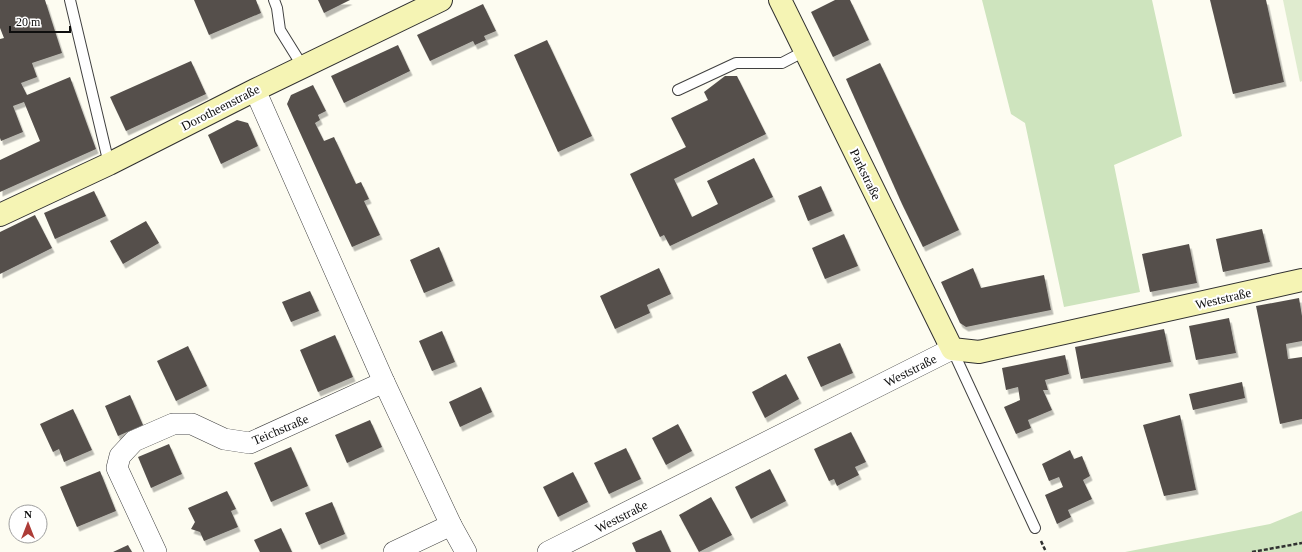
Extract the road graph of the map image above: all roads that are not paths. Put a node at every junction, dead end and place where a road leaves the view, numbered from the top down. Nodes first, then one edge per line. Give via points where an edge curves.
1 (70, 0) edge
2 (274, 0) edge
3 (441, 0) edge
4 (780, 0) edge
5 (805, 51) junction
6 (303, 67) junction
7 (255, 90) junction
8 (678, 90) dead end
9 (108, 164) junction
10 (0, 215) edge
11 (1302, 280) edge
12 (952, 349) junction
13 (384, 382) junction
14 (451, 525) junction
15 (1035, 528) dead end
16 (156, 552) edge
17 (394, 552) edge
18 (466, 552) edge
19 (548, 552) edge

1 - 9 lane
2 - 6 lane via 280,30
3 - 6 main road, Dorotheenstraße
4 - 5 main road, Parkstraße
5 - 8 lane via 782,63 736,63
5 - 12 main road, Parkstraße
6 - 7 main road, Dorotheenstraße
7 - 9 main road, Dorotheenstraße
7 - 13 street
9 - 10 main road, Dorotheenstraße
11 - 12 main road, Weststraße via 979,352
12 - 15 lane
12 - 19 street, Weststraße
13 - 14 street
13 - 16 street, Teichstraße via 250,443 224,439 192,424 172,424 134,441 120,456 117,468
14 - 17 street
14 - 18 street

